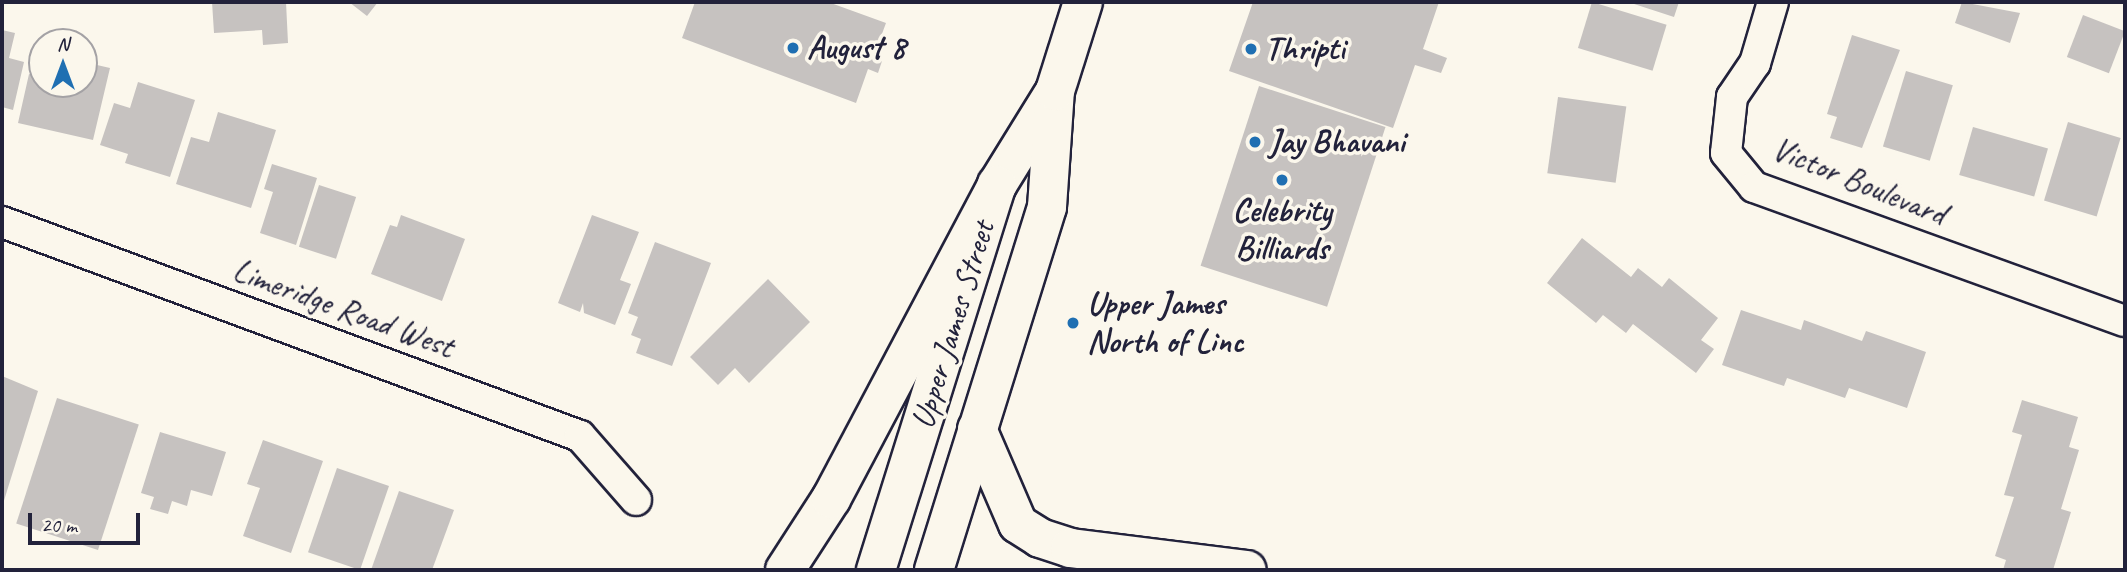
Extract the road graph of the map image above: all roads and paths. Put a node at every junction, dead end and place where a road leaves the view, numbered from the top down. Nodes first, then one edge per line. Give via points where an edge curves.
1 (1083, 2) edge
2 (1773, 2) edge
3 (1055, 91) junction
4 (997, 185) junction
5 (2, 222) edge
6 (2125, 321) edge
7 (977, 429) junction
8 (636, 500) dead end
9 (785, 570) edge
10 (876, 570) edge
11 (934, 570) edge
12 (1247, 570) edge

1 - 3 main road, Upper James Street
2 - 6 street, Victor Boulevard via 1755,64 1732,97 1726,153 1754,187
3 - 4 main road, Upper James Street
3 - 7 main road, Upper James Street via 1047,206
4 - 9 main road via 831,499
4 - 10 main road, Upper James Street
5 - 8 street, Limeridge Road West via 580,436
7 - 11 main road, Upper James Street
7 - 12 main road via 1018,524 1040,538 1070,548

